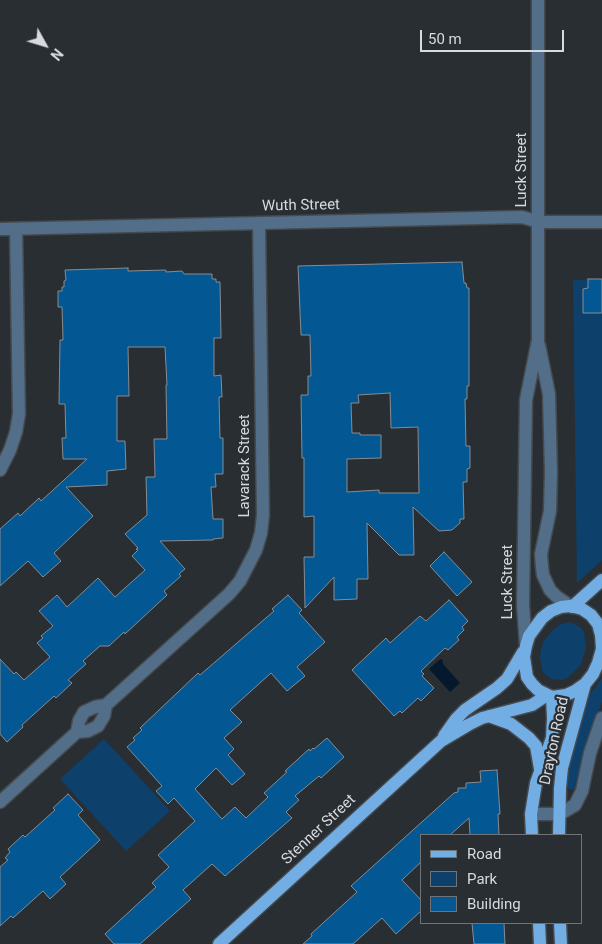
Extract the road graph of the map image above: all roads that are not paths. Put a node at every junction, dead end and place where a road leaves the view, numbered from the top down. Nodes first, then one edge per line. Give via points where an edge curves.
1 (538, 0) edge
2 (539, 222) junction
3 (602, 222) edge
4 (259, 223) junction
5 (0, 229) edge
6 (16, 229) junction
7 (538, 340) junction
8 (0, 470) edge
9 (602, 580) edge
10 (571, 606) junction
11 (526, 647) junction
12 (602, 649) edge
13 (585, 684) junction
14 (549, 696) junction
15 (106, 705) junction
16 (488, 716) junction
17 (602, 718) edge
18 (76, 732) junction
19 (441, 740) junction
20 (540, 769) junction
21 (0, 802) edge
22 (531, 814) junction
23 (560, 814) junction
24 (532, 834) edge
25 (559, 834) edge
26 (539, 924) edge
27 (560, 924) edge
28 (219, 944) edge
29 (540, 944) edge
30 (561, 944) edge

1 - 2 street, Luck Street
2 - 3 street, Wuth Street
2 - 4 street, Wuth Street via 522,217
2 - 7 street, Luck Street
4 - 6 street, Wuth Street
4 - 15 street, Lavarack Street via 263,515 256,550 240,581 228,594
5 - 6 street, Wuth Street
6 - 8 street via 19,414 13,441
7 - 10 street, Luck Street via 549,394 551,472 550,511 541,554 542,567 550,590
7 - 11 street, Luck Street via 526,400 523,605
9 - 10 main road
10 - 11 main road via 551,611 542,618 529,636
10 - 12 main road via 582,609 598,624
11 - 14 main road via 524,662 527,676 538,690
11 - 19 main road, Stenner Street via 507,678 465,710
12 - 13 main road via 593,674
13 - 14 main road via 566,695
13 - 23 main road, Drayton Road via 562,768
14 - 16 main road, Stenner Street via 532,705
14 - 20 main road, Drayton Road via 552,738
15 - 18 street, Lavarack Street via 84,712
15 - 18 street, Lavarack Street via 98,726
16 - 19 main road, Stenner Street
16 - 20 main road via 511,724 529,738 536,746
17 - 23 street via 579,798 571,809
18 - 21 street, Lavarack Street
19 - 28 main road, Stenner Street
20 - 22 main road, Drayton Road
22 - 23 street
22 - 24 main road, Drayton Road
23 - 25 main road, Drayton Road
26 - 29 main road
27 - 30 main road

